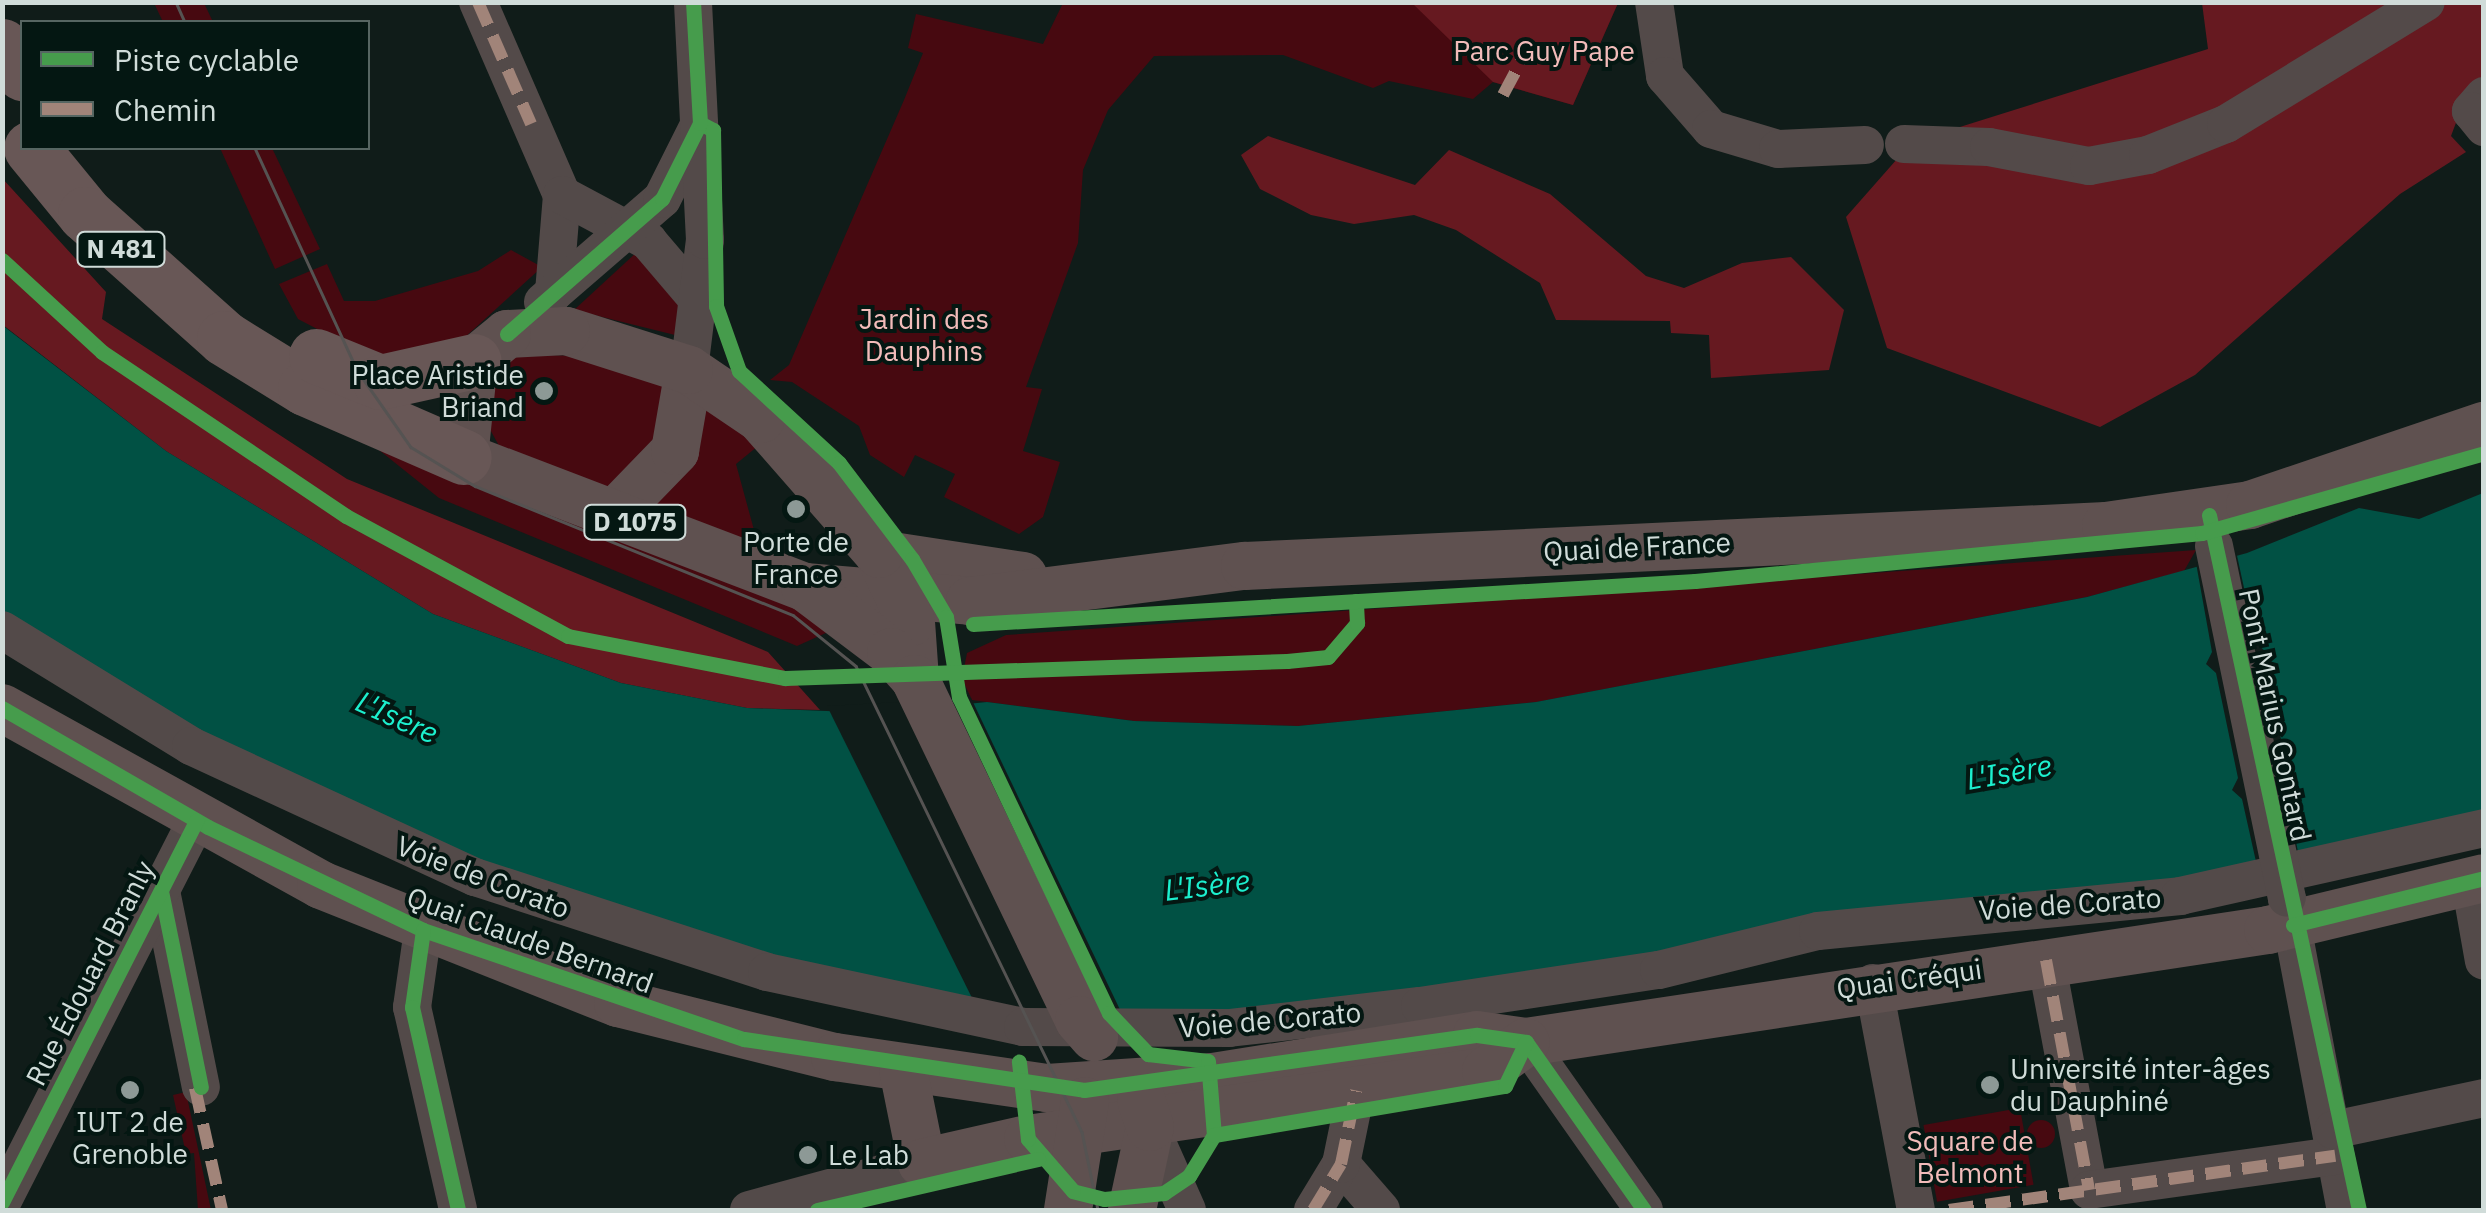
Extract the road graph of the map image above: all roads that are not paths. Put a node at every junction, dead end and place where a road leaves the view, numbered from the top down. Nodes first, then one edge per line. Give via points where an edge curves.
1 (478, 2) edge
2 (693, 2) edge
3 (1654, 2) edge
4 (2426, 2) edge
5 (2, 46) edge
6 (20, 70) edge
7 (2484, 96) edge
8 (2, 110) edge
9 (700, 123) junction
10 (2484, 126) edge
11 (20, 134) edge
12 (1904, 144) dead end
13 (1865, 145) dead end
14 (33, 150) edge
15 (81, 150) edge
16 (562, 195) junction
17 (627, 229) junction
18 (554, 293) junction
19 (700, 302) junction
20 (491, 348) junction
21 (688, 370) junction
22 (2484, 426) edge
23 (464, 457) junction
24 (614, 514) junction
25 (2212, 530) junction
26 (878, 554) junction
27 (1066, 583) junction
28 (806, 587) junction
29 (902, 594) junction
30 (2, 630) edge
31 (907, 661) junction
32 (2, 708) edge
33 (196, 821) junction
34 (2484, 828) edge
35 (2477, 880) edge
36 (161, 891) junction
37 (2290, 912) junction
38 (423, 930) junction
39 (2046, 960) junction
40 (2484, 961) edge
41 (1873, 984) junction
42 (1084, 1031) junction
43 (1526, 1042) junction
44 (903, 1068) junction
45 (1369, 1076) junction
46 (201, 1087) dead end
47 (2484, 1098) edge
48 (1143, 1106) junction
49 (1086, 1110) junction
50 (2334, 1143) junction
51 (1341, 1164) junction
52 (909, 1167) junction
53 (2, 1202) edge
54 (458, 1210) edge
55 (749, 1210) edge
56 (1068, 1210) edge
57 (1132, 1210) edge
58 (1186, 1210) edge
59 (1312, 1210) edge
60 (1381, 1210) edge
61 (1644, 1210) edge
62 (1916, 1210) edge
63 (2346, 1210) edge

1 - 16 street
2 - 9 street
3 - 13 street via 1666,76 1711,128 1778,149
4 - 12 street via 2226,124 2148,154 2089,166 1989,146
5 - 6 highway
7 - 10 street via 2471,111
8 - 11 highway
9 - 17 street via 662,199
9 - 19 street
14 - 23 highway, N 481 via 85,214 224,338 316,394
15 - 20 highway, N 481 via 209,287 348,375 410,381
16 - 17 street
16 - 18 street
17 - 18 street
17 - 19 street via 685,274
18 - 20 street
19 - 21 street
20 - 21 main road via 566,332
20 - 23 main road via 462,411
21 - 24 main road via 675,452
21 - 26 main road, D 1075 via 773,431
22 - 25 main road, Quai de France
23 - 24 main road, D 1075
24 - 28 main road, D 1075
25 - 27 main road, Quai de France
25 - 37 street, Pont Marius Gontard, bridge
26 - 27 main road, Quai de France
26 - 29 main road, D 1075
27 - 29 main road, Quai de France via 970,600
28 - 29 main road
28 - 31 main road, D 1075
29 - 31 main road, D 1075
30 - 34 street, Voie de Corato via 206,754 476,877 722,960 1022,1027 1229,1028 1440,1003 1660,970 1818,931 2180,896
31 - 42 main road, D 1075
32 - 33 main road, Quai Claude Bernard
33 - 36 street, Rue Édouard Branly
33 - 38 main road, Quai Claude Bernard
35 - 37 main road, Quai Créqui
35 - 40 street
36 - 46 street
36 - 53 street, Rue Édouard Branly
37 - 39 main road, Quai Créqui
37 - 50 street, Pont Marius Gontard
38 - 44 main road, Quai Claude Bernard via 618,1003
38 - 54 street via 412,1007
39 - 41 main road, Quai Créqui
39 - 50 street via 2089,1190
41 - 43 main road, Quai Créqui
41 - 62 street
42 - 48 main road, D 1075
42 - 49 main road, D 1075
43 - 45 main road, Quai Créqui via 1477,1036
43 - 61 street
44 - 49 main road, Quai Claude Bernard
44 - 52 main road
45 - 48 main road, Quai Créqui
45 - 51 street
47 - 50 street
48 - 49 main road, Quai Créqui
48 - 57 main road
48 - 58 street
49 - 52 main road
49 - 56 main road, D 1075
50 - 63 street, Pont Marius Gontard
51 - 59 street
51 - 60 street
52 - 55 street

